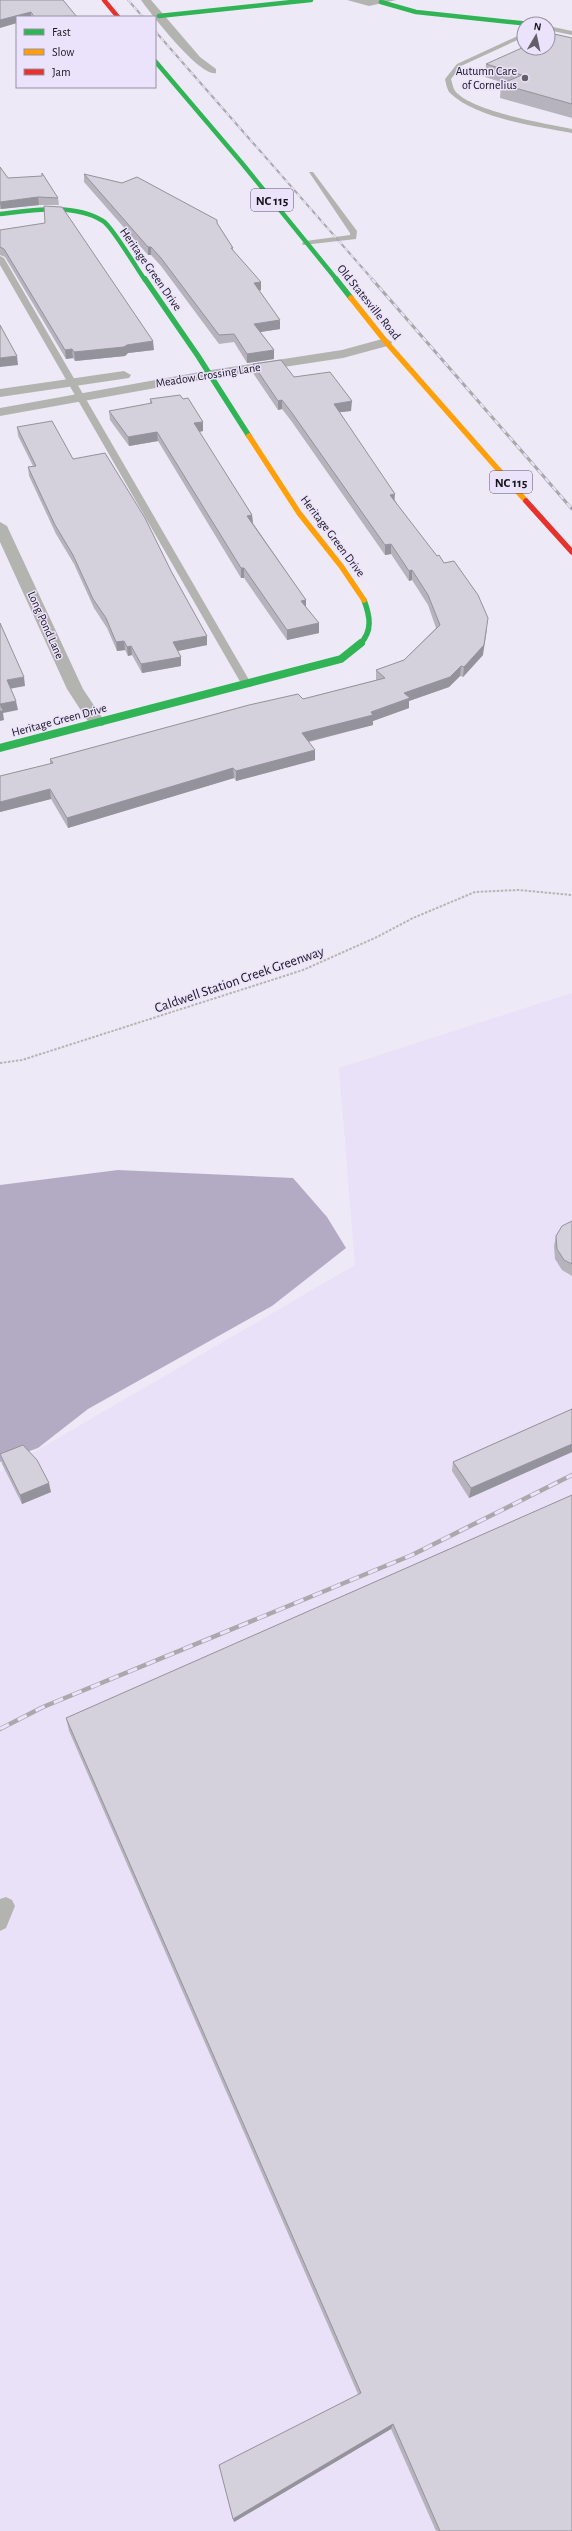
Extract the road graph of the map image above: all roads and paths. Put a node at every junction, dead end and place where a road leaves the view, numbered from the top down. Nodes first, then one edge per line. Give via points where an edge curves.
1 (104, 0) edge
2 (146, 0) edge
3 (311, 0) edge
4 (352, 0) edge
5 (391, 0) edge
6 (381, 2) junction
7 (117, 16) edge
8 (159, 16) junction
9 (516, 23) edge
10 (556, 30) edge
11 (572, 33) edge
12 (516, 39) edge
13 (156, 62) edge
14 (212, 71) dead end
15 (572, 131) edge
16 (311, 173) dead end
17 (0, 214) edge
18 (306, 242) junction
19 (0, 258) edge
20 (340, 341) dead end
21 (386, 342) junction
22 (217, 359) dead end
23 (202, 362) junction
24 (186, 364) dead end
25 (140, 372) dead end
26 (210, 374) junction
27 (70, 383) junction
28 (0, 393) edge
29 (81, 397) junction
30 (0, 412) edge
31 (0, 526) edge
32 (572, 552) edge
33 (247, 685) junction
34 (97, 722) junction
35 (0, 748) edge
36 (572, 895) edge
37 (0, 1063) edge

1 - 7 street
2 - 8 street
3 - 8 street
4 - 6 street
5 - 6 street
6 - 9 street via 416,12
8 - 14 street via 196,59
10 - 11 lane
12 - 15 lane via 460,65 451,72 447,80 448,88 470,104 514,119
13 - 18 street, Old Statesville Road / NC 115
16 - 18 lane via 354,233 353,237
17 - 23 street, Heritage Green Drive via 59,209 94,216 104,221
18 - 21 street, Old Statesville Road / NC 115
19 - 27 lane
20 - 21 street
21 - 26 street, Meadow Crossing Lane via 343,354
21 - 32 street, Old Statesville Road / NC 115
22 - 23 street, Meadow Crossing Lane
23 - 24 street, Meadow Crossing Lane
23 - 26 street, Heritage Green Drive
25 - 27 street, Meadow Crossing Lane
26 - 29 street, Meadow Crossing Lane
26 - 33 street, Heritage Green Drive via 300,514 358,588 371,620 365,640 358,649 341,659
27 - 28 street, Meadow Crossing Lane
27 - 29 lane
29 - 30 street, Meadow Crossing Lane
29 - 33 lane
31 - 34 street, Long Pond Lane via 75,689
33 - 34 street, Heritage Green Drive
34 - 35 street, Heritage Green Drive
36 - 37 path, Caldwell Station Creek Greenway via 518,890 475,892 412,918 304,970 22,1060

